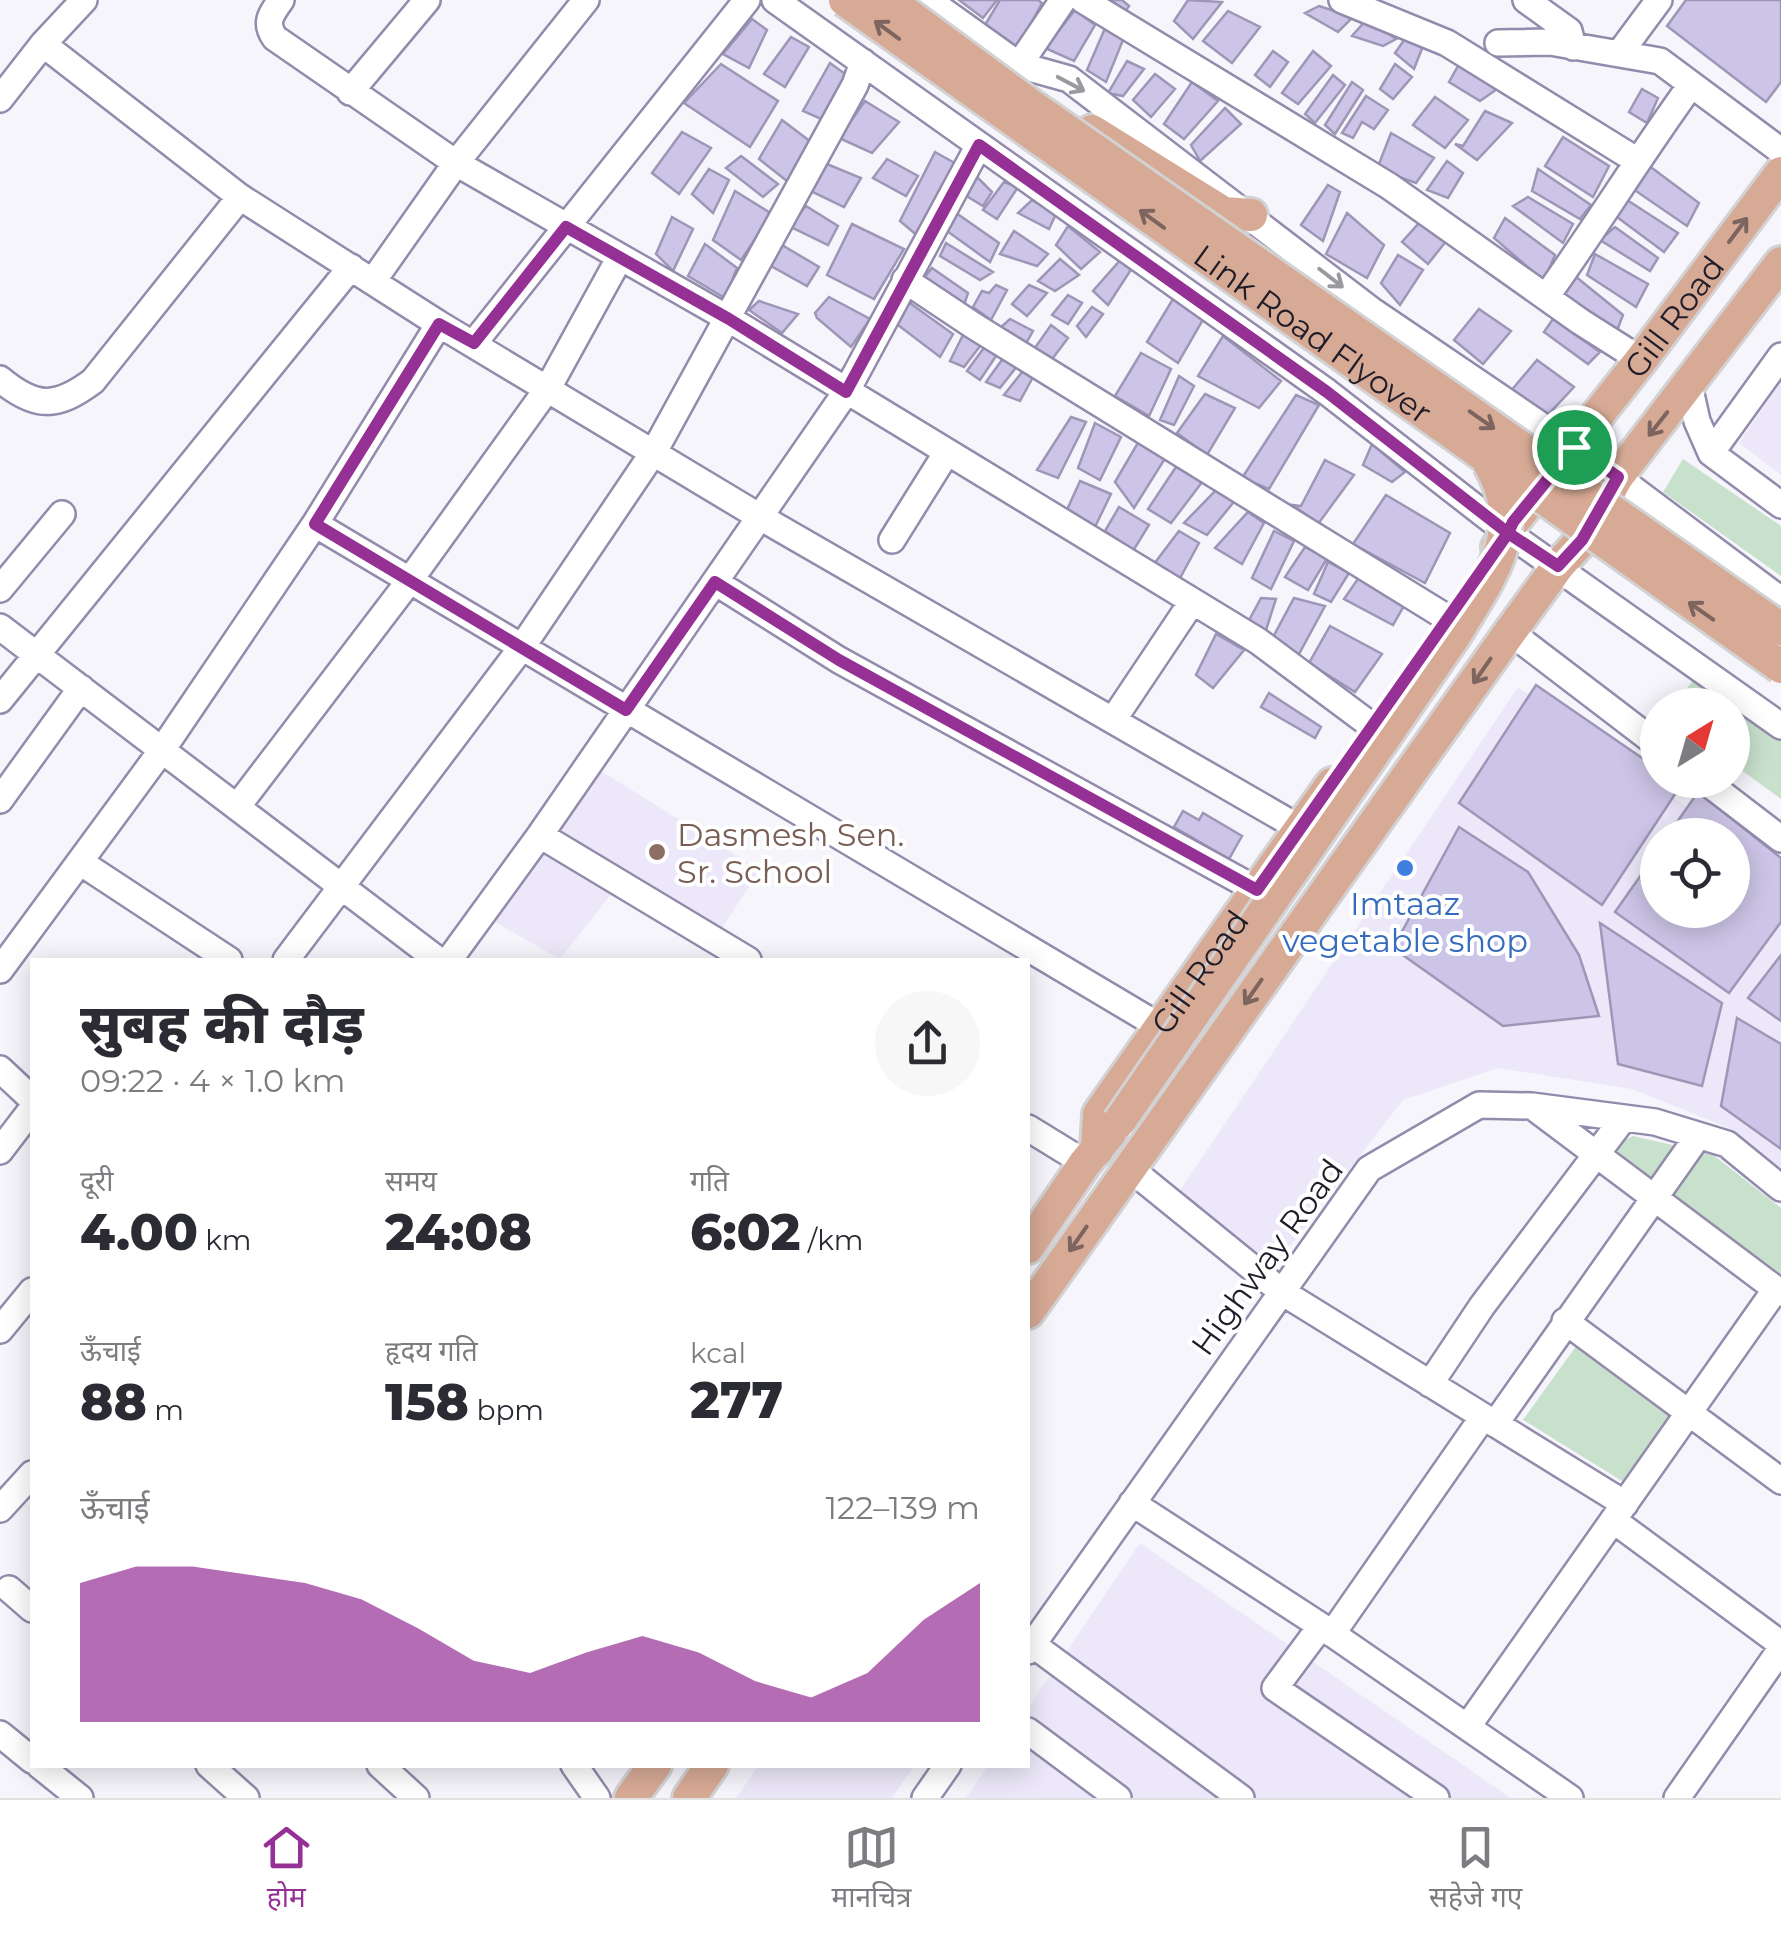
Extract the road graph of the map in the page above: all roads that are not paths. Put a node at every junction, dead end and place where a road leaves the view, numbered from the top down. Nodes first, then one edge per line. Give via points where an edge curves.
1 (84, 0) edge
2 (281, 0) edge
3 (427, 0) edge
4 (586, 0) edge
5 (747, 0) edge
6 (775, 0) edge
7 (845, 0) edge
8 (888, 0) edge
9 (928, 0) edge
10 (1063, 0) edge
11 (1083, 0) edge
12 (1342, 0) edge
13 (1660, 0) edge
14 (1539, 4) edge
15 (1498, 43) dead end
16 (43, 44) junction
17 (1574, 46) junction
18 (1620, 54) junction
19 (863, 62) junction
20 (1020, 65) junction
21 (1691, 84) junction
22 (350, 92) junction
23 (0, 100) edge
24 (1029, 104) junction
25 (979, 145) junction
26 (1781, 151) edge
27 (1636, 160) junction
28 (456, 164) junction
29 (1781, 173) edge
30 (240, 197) junction
31 (1251, 215) junction
32 (566, 227) junction
33 (620, 257) junction
34 (1781, 264) edge
35 (362, 274) junction
36 (905, 280) junction
37 (1546, 297) junction
38 (729, 319) junction
39 (439, 324) junction
40 (474, 343) junction
41 (1781, 356) edge
42 (1641, 360) junction
43 (0, 379) edge
44 (1688, 385) junction
45 (548, 388) junction
46 (846, 392) junction
47 (1574, 447) junction
48 (654, 452) junction
49 (947, 452) junction
50 (1710, 453) junction
51 (1486, 459) junction
52 (1618, 477) junction
53 (1781, 505) edge
54 (62, 514) dead end
55 (760, 517) junction
56 (315, 524) junction
57 (1508, 533) junction
58 (892, 540) dead end
59 (1558, 566) junction
60 (410, 580) junction
61 (715, 582) junction
62 (0, 589) edge
63 (1781, 600) edge
64 (1192, 602) junction
65 (1449, 620) junction
66 (0, 627) edge
67 (1781, 629) edge
68 (1510, 632) junction
69 (522, 648) junction
70 (36, 654) junction
71 (1781, 667) edge
72 (81, 688) junction
73 (0, 700) edge
74 (626, 710) junction
75 (1113, 720) junction
76 (1372, 726) junction
77 (1781, 726) edge
78 (1640, 731) edge
79 (162, 750) junction
80 (1727, 798) edge
81 (0, 800) edge
82 (237, 807) junction
83 (1301, 829) junction
84 (540, 834) junction
85 (1781, 839) edge
86 (80, 862) junction
87 (342, 887) junction
88 (1257, 890) junction
89 (226, 958) edge
90 (288, 958) edge
91 (435, 958) edge
92 (450, 958) edge
93 (745, 958) edge
94 (0, 970) edge
95 (1159, 1026) junction
96 (0, 1070) edge
97 (30, 1097) edge
98 (1532, 1106) junction
99 (30, 1112) edge
100 (1624, 1118) junction
101 (1030, 1129) edge
102 (1698, 1136) junction
103 (0, 1150) edge
104 (1596, 1154) junction
105 (1091, 1157) junction
106 (1128, 1167) junction
107 (1781, 1188) edge
108 (1654, 1197) junction
109 (1030, 1244) edge
110 (1778, 1291) edge
111 (1282, 1292) junction
112 (30, 1294) edge
113 (1030, 1309) edge
114 (1565, 1322) junction
115 (0, 1330) edge
116 (1430, 1384) junction
117 (1690, 1411) junction
118 (1489, 1420) junction
119 (30, 1476) edge
120 (1781, 1481) edge
121 (1132, 1503) junction
122 (0, 1509) edge
123 (1619, 1512) junction
124 (9, 1589) dead end
125 (30, 1608) edge
126 (1326, 1630) junction
127 (1781, 1647) edge
128 (1030, 1648) edge
129 (1468, 1726) junction
130 (1030, 1732) edge
131 (0, 1734) edge
132 (30, 1758) edge
133 (43, 1768) edge
134 (212, 1768) edge
135 (383, 1768) edge
136 (576, 1768) edge
137 (653, 1768) edge
138 (710, 1768) edge
139 (946, 1768) edge
140 (80, 1798) edge
141 (246, 1798) edge
142 (416, 1798) edge
143 (597, 1798) edge
144 (631, 1798) edge
145 (689, 1798) edge
146 (924, 1798) edge
147 (1118, 1798) edge
148 (1241, 1798) edge
149 (1436, 1798) edge
150 (1570, 1798) edge
151 (1677, 1798) edge

1 - 16 street
2 - 22 street via 269,30
3 - 22 street
4 - 28 street
5 - 32 street
6 - 19 street
51 -> 7 main road, Link Road Flyover, bridge
8 - 24 main road, Link Road Flyover, bridge
9 - 20 street
10 - 20 street
11 - 37 street via 1389,186
12 - 27 street via 1447,43
13 - 18 street
14 - 17 street
15 - 17 street
16 - 23 street
16 - 30 street
17 - 18 street
18 - 21 street via 1660,61
19 - 25 street
19 - 38 street
20 -> 31 street via 1069,79
21 - 26 street
21 - 27 street
22 - 28 street
24 - 31 main road via 1066,115 1224,212
24 -> 67 main road, Link Road Flyover, bridge
25 - 36 street
25 - 57 street via 1327,392
27 - 37 street
28 - 32 street
28 - 35 street
42 -> 29 main road, Gill Road
30 - 35 street
30 - 43 street via 78,392 46,404
31 -> 47 street via 1371,310
32 - 33 street
32 - 40 street
33 - 38 street
33 - 45 street
34 - 44 main road, Gill Road
35 - 39 street
35 - 70 street
36 - 46 street
36 - 65 street
37 - 42 street
38 - 46 street
38 - 48 street
39 - 40 street
39 - 56 street
40 - 45 street
41 - 50 street
42 - 47 main road, Gill Road
44 - 50 street
44 -> 52 main road, Gill Road
45 - 48 street
45 - 60 street
46 - 49 street
46 - 55 street
47 - 52 street
47 - 57 main road, Gill Road
48 - 55 street
48 - 69 street
49 - 58 street
49 - 64 street
50 - 53 street
71 -> 51 main road, Link Road Flyover, bridge
51 - 105 main road, bridge via 1506,503 1500,558 1455,636
52 - 59 main road, Gill Road via 1582,540
52 - 63 street
54 - 62 street
55 - 61 street
55 - 75 street
56 - 60 street
56 - 79 street
57 - 59 street
57 - 65 main road, Gill Road
59 - 68 main road, Gill Road
59 - 77 street
60 - 69 street
60 - 82 street
61 - 74 street
61 - 88 street via 839,660
64 - 75 street
64 - 76 street via 1258,641
65 - 76 main road, Gill Road
66 - 70 street
68 - 78 street
68 -> 106 main road, Gill Road
69 - 74 street
69 - 87 street
70 - 72 street
70 - 73 street
72 - 79 street
72 - 81 street
74 - 84 street
74 - 95 street
75 - 83 street
76 - 83 main road, Gill Road
79 - 82 street
79 - 86 street
80 - 85 street
82 - 87 street
83 - 88 main road, Gill Road
84 - 92 street
84 - 93 street
86 - 89 street
86 - 94 street
87 - 90 street
87 - 91 street
88 - 95 main road, Gill Road
95 - 105 main road, Gill Road via 1099,1114
96 - 97 street
98 - 100 street, Highway Road
98 - 104 street
98 - 111 street, Highway Road via 1479,1105 1369,1169
99 - 103 street
100 - 102 street, Highway Road
100 - 104 street
101 - 105 street
102 - 107 street, Highway Road via 1727,1144
102 - 108 street
104 - 108 street
104 - 116 street
105 - 109 main road, Gill Road
106 - 111 street
106 -> 113 main road, Gill Road
108 - 110 street
108 - 114 street
110 - 117 street
111 - 116 street
111 - 121 street, Highway Road
112 - 115 street
114 - 117 street
114 - 118 street
116 - 118 street
117 - 120 street
117 - 123 street
118 - 123 street
118 - 126 street
119 - 122 street
121 - 126 street
121 - 128 street, Highway Road
123 - 127 street
123 - 129 street
124 - 125 street
126 - 129 street
126 - 149 street via 1274,1688
127 - 151 street
128 - 148 street
129 - 150 street
130 - 147 street
131 - 132 street
133 - 140 street
134 - 141 street
135 - 142 street
136 - 143 street
137 - 144 main road
138 - 145 main road
139 - 146 street

